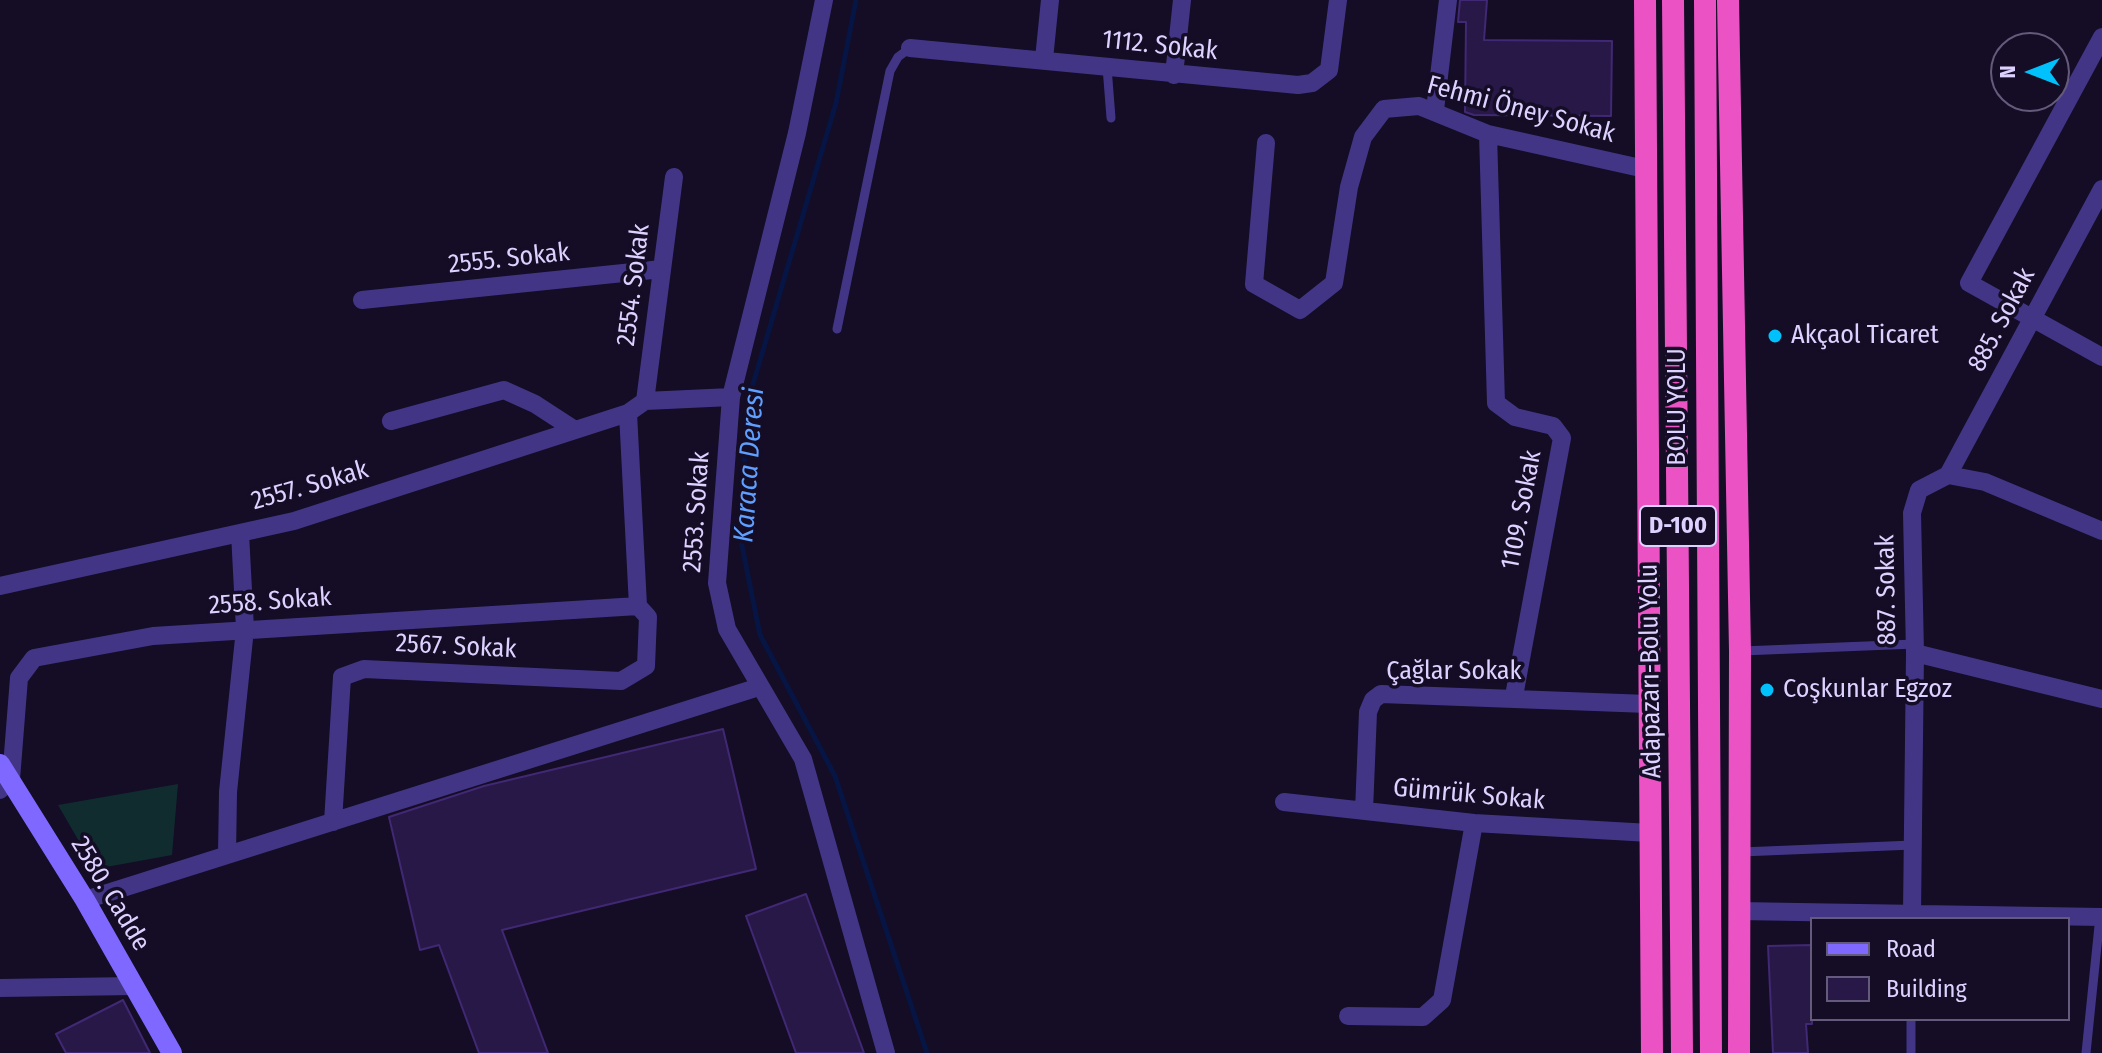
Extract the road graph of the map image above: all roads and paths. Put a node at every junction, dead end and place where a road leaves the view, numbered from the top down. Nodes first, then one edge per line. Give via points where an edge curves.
1 (824, 0) edge
2 (1050, 0) edge
3 (1182, 0) edge
4 (1338, 0) edge
5 (1448, 0) edge
6 (1645, 0) edge
7 (1673, 0) edge
8 (1705, 0) edge
9 (1728, 0) edge
10 (2102, 37) edge
11 (910, 48) joint
12 (1044, 59) junction
13 (1107, 67) junction
14 (1174, 75) junction
15 (1435, 110) junction
16 (1111, 118) dead end
17 (1488, 134) junction
18 (1266, 143) dead end
19 (1645, 169) junction
20 (674, 177) dead end
21 (2102, 189) edge
22 (662, 269) junction
23 (362, 300) dead end
24 (2033, 316) junction
25 (837, 329) dead end
26 (2102, 357) edge
27 (731, 397) junction
28 (645, 401) junction
29 (628, 413) junction
30 (391, 421) dead end
31 (575, 430) junction
32 (1948, 475) junction
33 (2102, 531) edge
34 (240, 533) junction
35 (0, 586) edge
36 (638, 606) junction
37 (245, 629) junction
38 (1915, 648) junction
39 (1740, 651) junction
40 (759, 687) junction
41 (1514, 696) junction
42 (2102, 699) edge
43 (1648, 704) junction
44 (4, 778) edge
45 (1284, 802) dead end
46 (1364, 811) junction
47 (333, 822) junction
48 (1474, 823) junction
49 (1650, 833) junction
50 (1913, 845) junction
51 (1739, 852) junction
52 (227, 855) junction
53 (85, 900) junction
54 (1738, 911) junction
55 (1912, 916) edge
56 (2101, 916) edge
57 (134, 986) junction
58 (0, 988) edge
59 (1348, 1016) dead end
60 (1911, 1021) edge
61 (172, 1053) edge
62 (886, 1053) edge
63 (1652, 1053) edge
64 (1682, 1053) edge
65 (1711, 1053) edge
66 (1739, 1053) edge
67 (1911, 1053) edge
68 (2086, 1053) edge

1 - 27 street, 2553. Sokak via 797,133
2 - 12 street
3 - 14 street
4 - 14 street, 1112. Sokak via 1329,70 1312,83
5 - 15 street
6 - 19 highway
7 - 64 highway, Adapazarı-Bolu Yolu / D-100
8 - 65 highway, BOLU YOLU / D-100
9 - 39 highway
10 - 24 street via 1969,283
11 - 12 street, 1112. Sokak
11 - 25 lane via 890,71
12 - 13 street, 1112. Sokak
13 - 14 street, 1112. Sokak
13 - 16 lane
15 - 17 street, Fehmi Öney Sokak
15 - 18 street, Fehmi Öney Sokak via 1384,109 1363,137 1334,283 1300,310 1254,284
17 - 19 street, Fehmi Öney Sokak
17 - 41 street, 1109. Sokak via 1496,403 1515,417 1553,426 1562,438
19 - 43 highway
20 - 22 street, 2554. Sokak
21 - 24 street, 885. Sokak
22 - 23 street, 2555. Sokak
22 - 28 street, 2554. Sokak
24 - 26 street
24 - 32 street, 885. Sokak
27 - 28 street
27 - 40 street, 2553. Sokak via 717,583 727,629
28 - 29 street
29 - 31 street, 2557. Sokak
29 - 36 street
30 - 31 street via 504,390
31 - 34 street, 2557. Sokak via 294,521
32 - 33 street via 1985,482
32 - 38 street, 887. Sokak via 1919,490 1912,513
34 - 35 street, 2557. Sokak
34 - 37 street
36 - 37 street, 2558. Sokak
36 - 47 street, 2567. Sokak via 648,617 646,666 621,681 364,669 342,677
37 - 44 street, 2558. Sokak via 153,636 34,658 19,678
37 - 52 street via 228,792
38 - 39 lane
38 - 42 street
38 - 50 street, 887. Sokak
39 - 51 highway
40 - 47 street
40 - 62 street, 2553. Sokak via 803,759
41 - 43 street, Çağlar Sokak
41 - 46 street, Çağlar Sokak via 1376,697 1368,712
43 - 49 highway
44 - 53 main road, 2580. Cadde
45 - 46 street, Gümrük Sokak
46 - 48 street, Gümrük Sokak
47 - 52 street
48 - 49 street, Gümrük Sokak
48 - 59 street via 1442,1000 1423,1017
49 - 63 highway
50 - 51 lane
50 - 55 street, 887. Sokak
51 - 54 highway
52 - 53 street
53 - 57 main road, 2580. Cadde
54 - 55 street
54 - 66 highway
55 - 56 street
56 - 68 lane
57 - 58 street
57 - 61 main road, 2580. Cadde
60 - 67 lane

